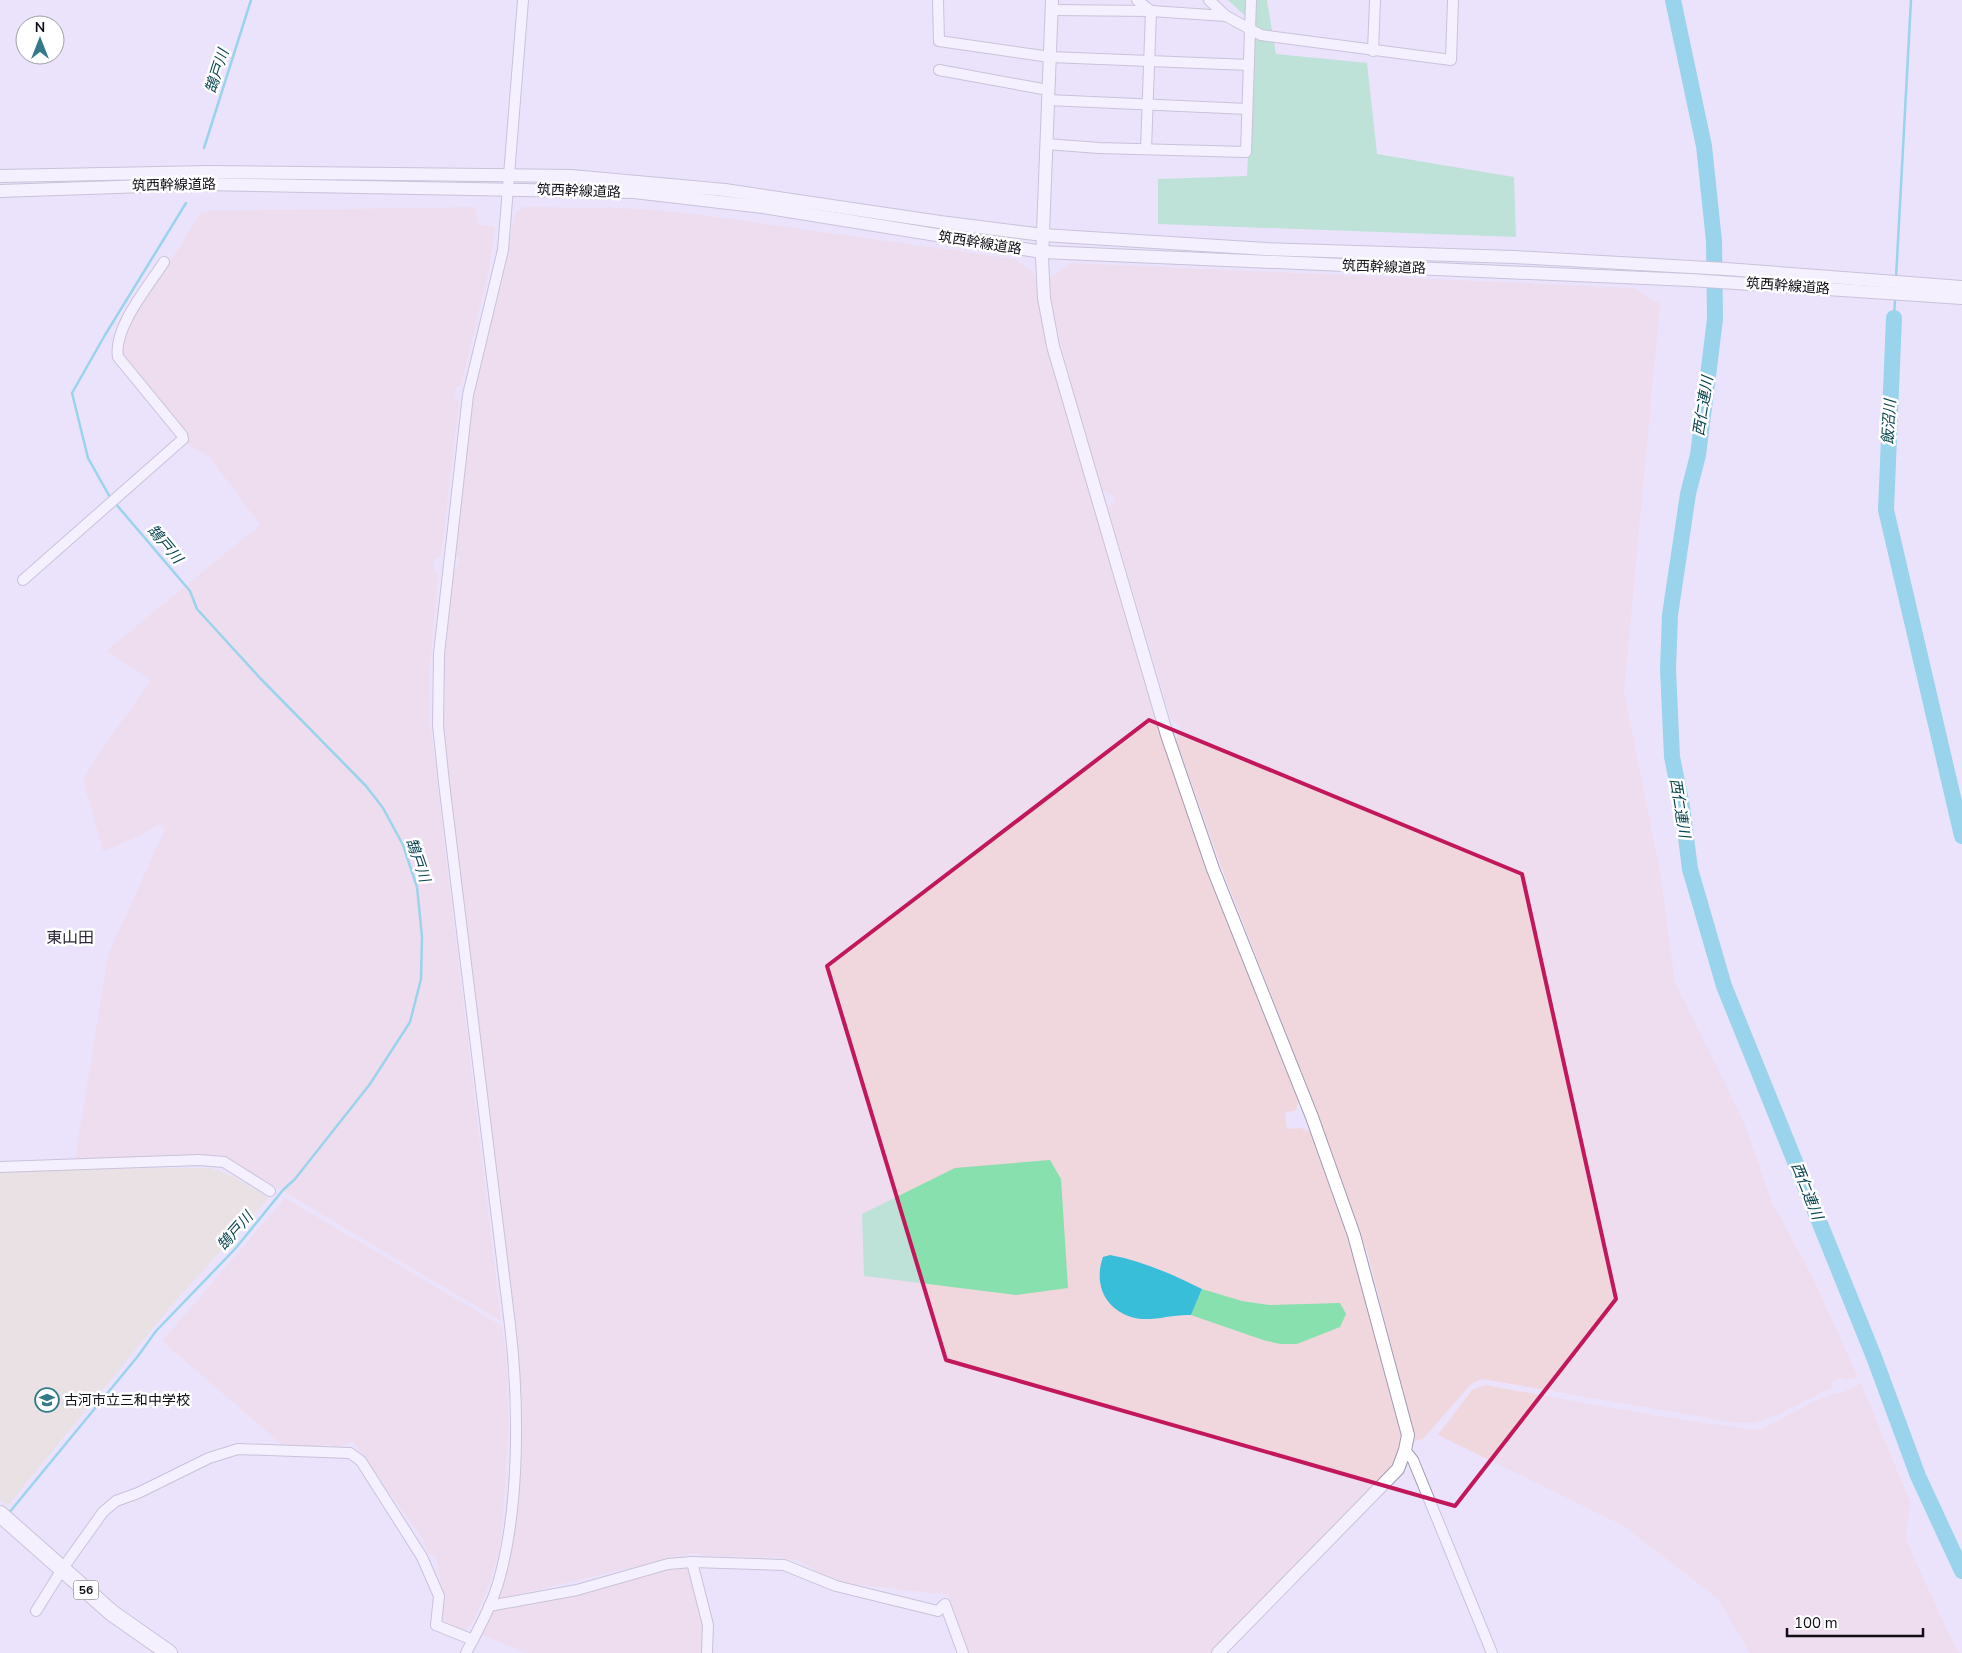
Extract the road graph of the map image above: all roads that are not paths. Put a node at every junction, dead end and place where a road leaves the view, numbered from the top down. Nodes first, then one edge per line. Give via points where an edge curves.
1 (523, 0) edge
2 (938, 0) edge
3 (1137, 0) edge
4 (1208, 0) edge
5 (1251, 0) edge
6 (1375, 0) edge
7 (1452, 0) edge
8 (1052, 5) edge
9 (1151, 11) junction
10 (1226, 16) junction
11 (1250, 31) junction
12 (1373, 51) junction
13 (1050, 57) junction
14 (1151, 59) junction
15 (1249, 65) junction
16 (939, 70) dead end
17 (1048, 95) junction
18 (1148, 104) junction
19 (1247, 109) junction
20 (1046, 144) junction
21 (1146, 149) junction
22 (509, 175) junction
23 (0, 176) edge
24 (508, 189) junction
25 (0, 191) edge
26 (1043, 235) junction
27 (1042, 252) junction
28 (164, 262) dead end
29 (1690, 274) junction
30 (1962, 287) edge
31 (1912, 289) junction
32 (1962, 298) edge
33 (23, 580) dead end
34 (0, 1167) edge
35 (270, 1191) dead end
36 (1405, 1450) junction
37 (5, 1517) edge
38 (692, 1562) junction
39 (63, 1568) junction
40 (489, 1606) junction
41 (36, 1611) dead end
42 (473, 1640) junction
43 (168, 1653) edge
44 (466, 1653) edge
45 (707, 1653) edge
46 (963, 1653) edge
47 (1218, 1653) edge
48 (1492, 1653) edge

1 - 22 street
2 - 13 street via 939,41
3 - 9 street
4 - 10 street
5 - 11 street
6 - 12 street
7 - 12 street via 1451,60
8 - 9 street
8 - 13 street
9 - 10 street
9 - 14 street
10 - 11 street
11 - 12 street
11 - 15 street
13 - 14 street
13 - 17 street
14 - 15 street
14 - 18 street
15 - 19 street
16 - 17 street
17 - 18 street
17 - 20 street
18 - 19 street
18 - 21 street
19 - 21 street via 1246,152
20 - 21 street
20 - 26 street
22 - 23 street, 筑西幹線道路 via 200,172
22 - 24 street
22 - 26 street, 筑西幹線道路 via 614,179 725,190
24 - 25 street, 筑西幹線道路 via 204,184
24 - 27 street, 筑西幹線道路 via 634,192 689,197
24 - 40 street via 501,260 466,410 438,676 438,725 444,784 515,1362 515,1440 508,1540
26 - 27 street
26 - 29 street, 筑西幹線道路 via 1266,249 1514,257
27 - 29 street, 筑西幹線道路
27 - 36 street via 1044,298 1054,346 1152,685 1213,869 1312,1117 1354,1234 1408,1435
28 - 33 street via 125,324 116,346 118,357 183,439
29 - 31 street, 筑西幹線道路
30 - 31 street, 筑西幹線道路
31 - 32 street, 筑西幹線道路
34 - 35 street via 199,1160 224,1162
36 - 47 street via 1398,1468
36 - 48 street via 1413,1460
37 - 39 main road, 56
38 - 40 street via 668,1564 577,1590
38 - 45 street via 708,1625
38 - 46 street via 784,1565 836,1586 938,1611 945,1604
39 - 41 street
39 - 42 street via 103,1512 116,1501 208,1458 238,1449 350,1453 361,1461 422,1557 439,1596 436,1625
39 - 43 main road, 56 via 112,1613
40 - 42 street
42 - 44 street

